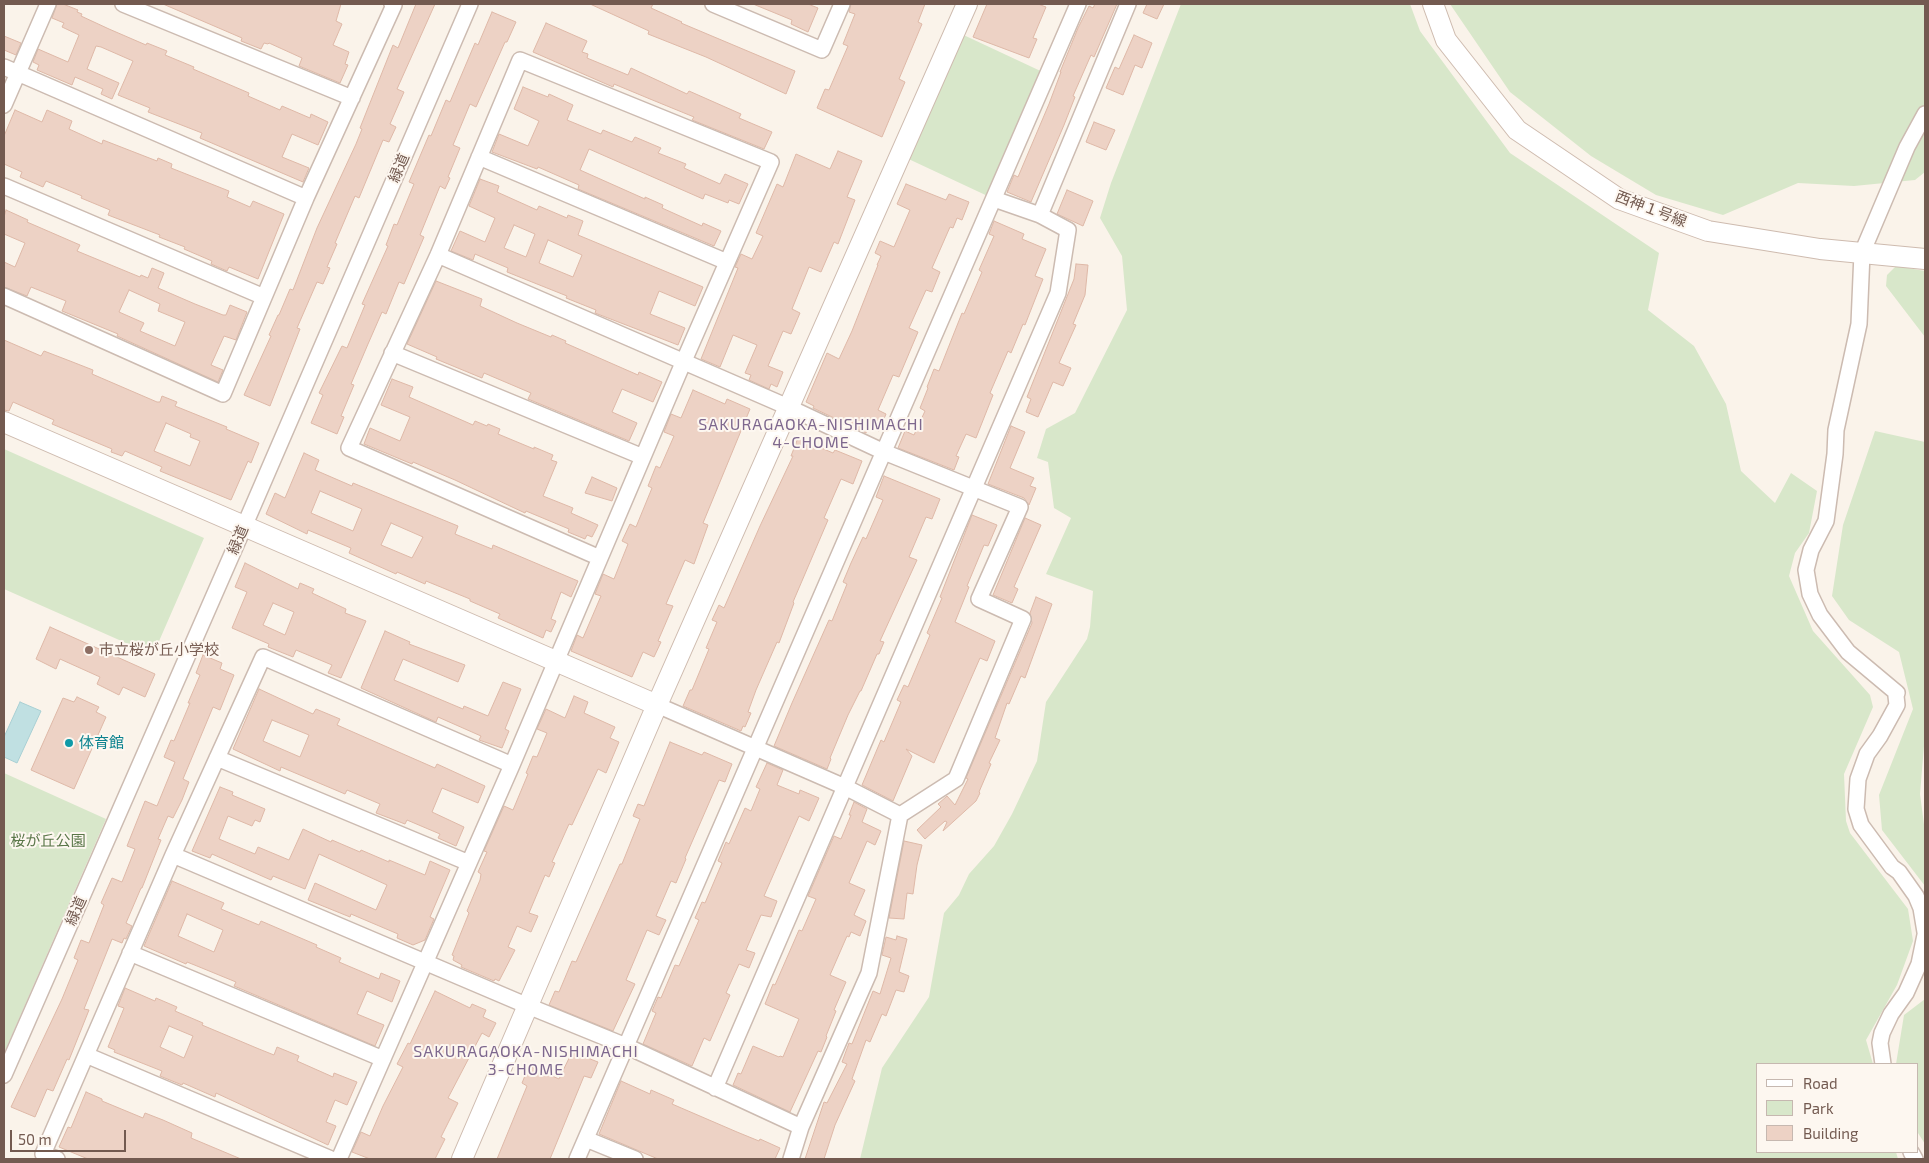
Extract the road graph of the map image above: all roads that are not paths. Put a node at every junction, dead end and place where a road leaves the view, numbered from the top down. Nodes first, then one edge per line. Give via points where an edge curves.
1 (48, 4) edge
2 (123, 4) edge
3 (392, 4) edge
4 (470, 4) edge
5 (713, 4) edge
6 (842, 4) edge
7 (967, 4) edge
8 (1078, 4) edge
9 (1128, 4) edge
10 (1433, 4) edge
11 (11, 70) edge
12 (352, 98) junction
13 (4, 105) edge
14 (1925, 114) edge
15 (479, 157) junction
16 (4, 186) edge
17 (306, 198) junction
18 (994, 199) junction
19 (1040, 215) junction
20 (1862, 253) junction
21 (438, 255) junction
22 (1925, 259) edge
23 (727, 262) junction
24 (4, 296) edge
25 (264, 297) junction
26 (392, 353) junction
27 (683, 363) junction
28 (788, 407) junction
29 (4, 422) edge
30 (884, 452) junction
31 (643, 457) junction
32 (973, 488) junction
33 (244, 526) junction
34 (600, 558) junction
35 (556, 662) junction
36 (657, 705) junction
37 (755, 748) junction
38 (217, 758) junction
39 (512, 765) junction
40 (845, 787) junction
41 (900, 815) junction
42 (173, 855) junction
43 (469, 863) junction
44 (1925, 934) edge
45 (130, 953) junction
46 (426, 963) junction
47 (528, 1006) junction
48 (626, 1046) junction
49 (86, 1055) junction
50 (383, 1059) junction
51 (1883, 1063) edge
52 (4, 1075) edge
53 (715, 1088) junction
54 (801, 1127) junction
55 (586, 1139) junction
56 (57, 1159) edge
57 (331, 1159) edge
58 (339, 1159) edge
59 (462, 1159) edge
60 (578, 1159) edge
61 (635, 1159) edge
62 (791, 1159) edge

1 - 11 street
2 - 12 street
3 - 12 street
4 - 33 street, 緑道
5 - 6 street via 822,50
7 - 28 street
8 - 18 street
9 - 19 street
10 - 20 street, 西神１号線 via 1446,40 1517,130 1619,199 1708,231
11 - 13 street
11 - 17 street
12 - 17 street
14 - 20 street via 1907,147
15 - 21 street
15 - 23 street
15 - 23 street via 520,60 771,162
16 - 25 street
17 - 25 street
18 - 19 street
18 - 30 street
19 - 32 street via 1068,230 1058,293
20 - 22 street, 西神１号線
20 - 44 street via 1859,324 1836,430 1826,521 1811,550 1806,570 1810,594 1820,616 1848,652 1897,693 1897,706 1867,754 1858,779 1856,809 1861,825 1916,896
21 - 26 street
21 - 27 street
23 - 27 street
24 - 25 street via 223,394
26 - 31 street
26 - 34 street via 349,448
27 - 28 street
27 - 31 street
28 - 30 street
28 - 36 street
29 - 33 street
30 - 32 street
30 - 37 street
31 - 34 street
32 - 40 street
32 - 41 street via 1020,507 979,599 1023,619 956,779
33 - 35 street
33 - 52 street, 緑道
34 - 35 street
35 - 36 street
35 - 39 street
36 - 37 street
36 - 47 street
37 - 40 street
37 - 48 street
38 - 39 street via 263,657
38 - 42 street
38 - 43 street
39 - 43 street
40 - 41 street
40 - 53 street
41 - 54 street via 869,972
42 - 45 street
42 - 46 street
43 - 46 street
44 - 51 street via 1919,964 1882,1033
45 - 49 street
45 - 50 street
46 - 47 street
46 - 50 street
47 - 48 street
47 - 59 street
48 - 53 street
48 - 55 street
49 - 56 street via 43,1154
49 - 57 street
50 - 58 street
53 - 54 street
54 - 62 street
55 - 60 street
55 - 61 street

